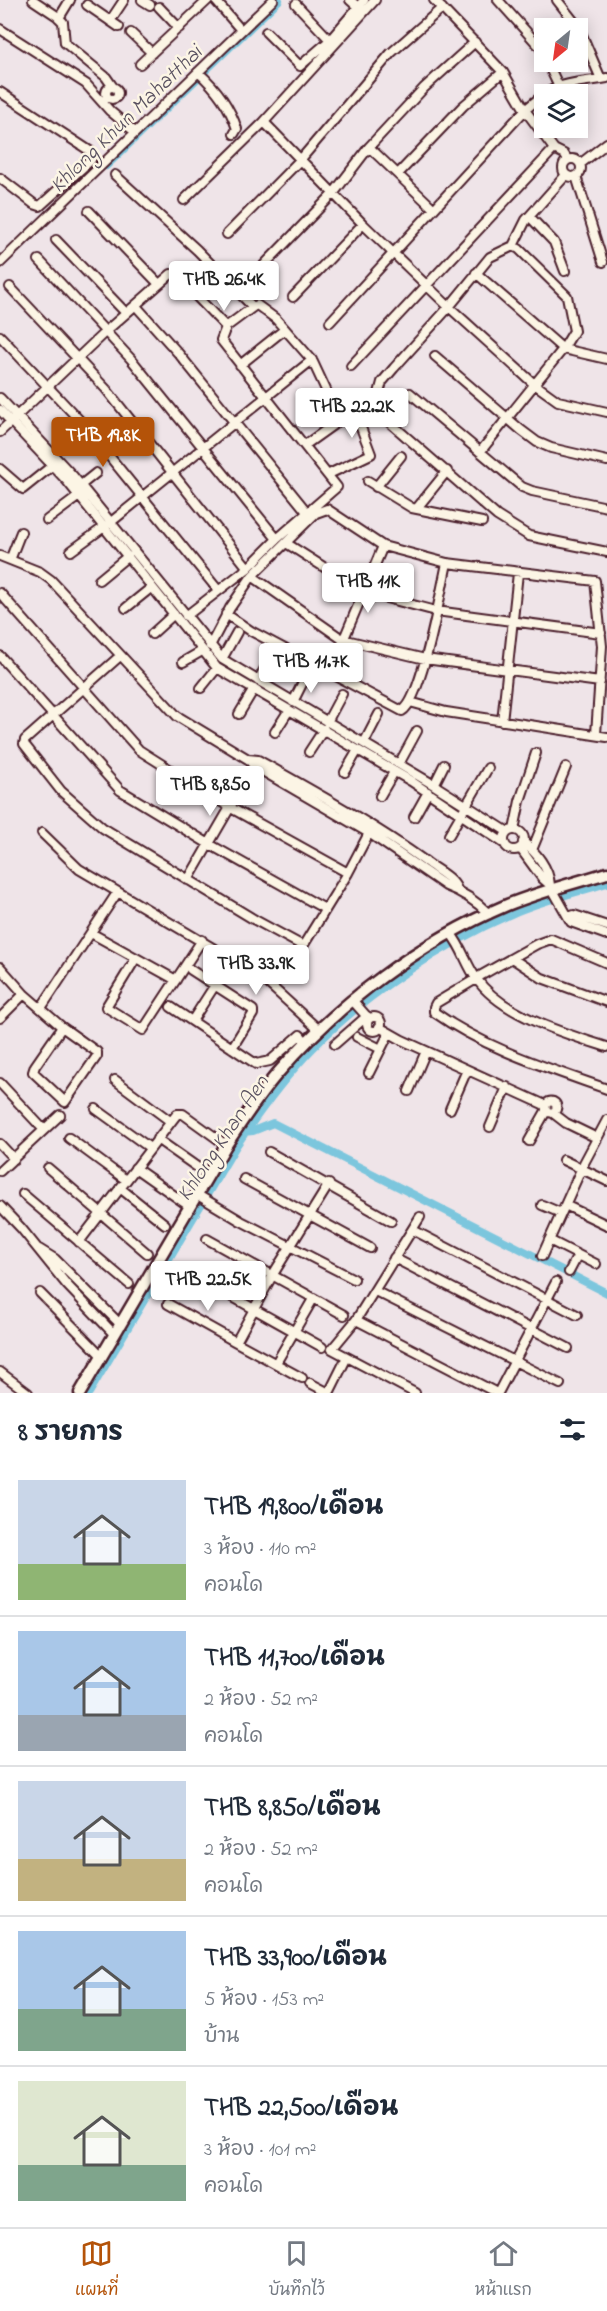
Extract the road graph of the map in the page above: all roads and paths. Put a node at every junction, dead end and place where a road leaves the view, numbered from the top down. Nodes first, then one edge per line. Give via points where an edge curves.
1 (70, 0) edge
2 (124, 0) edge
3 (142, 0) edge
4 (208, 0) edge
5 (215, 0) edge
6 (273, 0) edge
7 (350, 0) edge
8 (364, 0) edge
9 (375, 0) edge
10 (434, 0) edge
11 (498, 0) edge
12 (557, 0) edge
13 (37, 1) edge
14 (296, 4) dead end
15 (87, 5) dead end
16 (150, 5) dead end
17 (159, 7) dead end
18 (359, 8) junction
19 (442, 8) junction
20 (59, 18) junction
21 (110, 21) junction
22 (119, 27) dead end
23 (179, 28) junction
24 (0, 29) edge
25 (241, 30) junction
26 (266, 32) dead end
27 (131, 33) dead end
28 (330, 40) junction
29 (534, 40) edge
30 (475, 42) junction
31 (152, 53) junction
32 (140, 64) dead end
33 (503, 72) junction
34 (199, 74) junction
35 (604, 78) edge
36 (566, 84) edge
37 (0, 92) edge
38 (534, 102) edge
39 (104, 106) junction
40 (525, 110) junction
41 (264, 122) junction
42 (135, 132) junction
43 (234, 134) dead end
44 (607, 143) edge
45 (369, 147) junction
46 (554, 149) junction
47 (301, 159) junction
48 (568, 160) junction
49 (580, 164) junction
50 (398, 174) junction
51 (115, 175) dead end
52 (566, 175) junction
53 (576, 176) junction
54 (0, 178) edge
55 (333, 194) junction
56 (184, 200) dead end
57 (434, 209) junction
58 (89, 211) dead end
59 (530, 217) junction
60 (363, 224) junction
61 (227, 234) dead end
62 (56, 240) dead end
63 (513, 246) junction
64 (394, 254) junction
65 (39, 260) dead end
66 (603, 262) dead end
67 (0, 263) edge
68 (264, 265) dead end
69 (565, 271) dead end
70 (476, 273) junction
71 (159, 284) junction
72 (426, 285) junction
73 (10, 287) dead end
74 (293, 297) dead end
75 (136, 306) junction
76 (253, 307) junction
77 (449, 307) junction
78 (126, 313) junction
79 (330, 322) dead end
80 (226, 327) junction
81 (285, 329) junction
82 (106, 331) junction
83 (0, 336) edge
84 (563, 349) junction
85 (435, 356) dead end
86 (77, 359) junction
87 (607, 359) edge
88 (312, 360) junction
89 (240, 365) junction
90 (351, 366) dead end
91 (533, 383) junction
92 (48, 387) junction
93 (410, 393) dead end
94 (265, 397) junction
95 (0, 398) edge
96 (0, 410) edge
97 (607, 412) edge
98 (18, 416) junction
99 (507, 418) junction
100 (340, 420) junction
101 (11, 422) junction
102 (234, 422) junction
103 (0, 432) edge
104 (304, 445) junction
105 (202, 446) junction
106 (480, 452) junction
107 (401, 456) dead end
108 (607, 461) edge
109 (53, 465) junction
110 (0, 469) edge
111 (172, 471) junction
112 (447, 471) junction
113 (96, 473) dead end
114 (329, 474) junction
115 (368, 481) dead end
116 (81, 485) junction
117 (376, 487) junction
118 (79, 495) junction
119 (142, 496) junction
120 (607, 507) edge
121 (417, 508) junction
122 (308, 512) junction
123 (46, 520) dead end
124 (482, 522) dead end
125 (108, 524) junction
126 (21, 532) dead end
127 (277, 539) junction
128 (286, 543) junction
129 (383, 546) junction
130 (72, 550) dead end
131 (607, 552) edge
132 (128, 556) junction
133 (4, 559) edge
134 (447, 563) junction
135 (142, 568) junction
136 (250, 572) junction
137 (518, 573) junction
138 (99, 580) dead end
139 (153, 587) junction
140 (218, 590) junction
141 (363, 592) junction
142 (0, 593) edge
143 (126, 608) dead end
144 (436, 611) junction
145 (174, 614) junction
146 (226, 614) junction
147 (186, 616) junction
148 (512, 620) junction
149 (237, 632) dead end
150 (601, 633) junction
151 (152, 634) dead end
152 (197, 637) junction
153 (342, 639) junction
154 (210, 645) junction
155 (604, 646) edge
156 (202, 651) junction
157 (272, 655) dead end
158 (0, 656) edge
159 (120, 656) junction
160 (222, 658) junction
161 (425, 659) junction
162 (183, 662) dead end
163 (218, 668) junction
164 (508, 671) junction
165 (307, 674) dead end
166 (329, 674) junction
167 (603, 677) edge
168 (258, 681) junction
169 (83, 687) junction
170 (201, 688) dead end
171 (254, 689) junction
172 (342, 694) dead end
173 (410, 702) junction
174 (291, 706) junction
175 (238, 714) dead end
176 (379, 714) dead end
177 (52, 716) junction
178 (502, 721) junction
179 (326, 725) junction
180 (417, 731) dead end
181 (275, 732) dead end
182 (596, 734) junction
183 (340, 735) junction
184 (607, 737) edge
185 (364, 743) junction
186 (358, 750) junction
187 (309, 752) dead end
188 (536, 753) dead end
189 (249, 759) junction
190 (399, 764) junction
191 (444, 765) dead end
192 (254, 766) junction
193 (566, 767) dead end
194 (488, 768) dead end
195 (345, 772) dead end
196 (394, 772) junction
197 (413, 778) junction
198 (434, 785) junction
199 (428, 792) junction
200 (380, 796) dead end
201 (324, 801) junction
202 (467, 806) junction
203 (231, 808) junction
204 (462, 814) junction
205 (414, 817) dead end
206 (511, 831) junction
207 (42, 833) dead end
208 (369, 833) junction
209 (449, 835) dead end
210 (209, 844) junction
211 (505, 844) junction
212 (522, 845) junction
213 (398, 847) junction
214 (532, 850) junction
215 (348, 873) junction
216 (607, 873) edge
217 (188, 880) junction
218 (552, 889) junction
219 (117, 893) junction
220 (326, 909) junction
221 (489, 914) junction
222 (568, 916) junction
223 (607, 926) edge
224 (91, 933) junction
225 (607, 935) edge
226 (453, 936) junction
227 (202, 940) junction
228 (136, 958) junction
229 (513, 959) junction
230 (607, 963) edge
231 (0, 967) edge
232 (191, 970) dead end
233 (176, 980) junction
234 (479, 980) junction
235 (215, 985) junction
236 (24, 994) junction
237 (353, 1002) junction
238 (607, 1002) edge
239 (171, 1007) dead end
240 (41, 1008) junction
241 (367, 1016) junction
242 (0, 1018) edge
243 (192, 1021) junction
244 (315, 1026) junction
245 (62, 1027) junction
246 (389, 1033) junction
247 (357, 1037) dead end
248 (303, 1038) junction
249 (335, 1044) dead end
250 (607, 1047) edge
251 (232, 1048) junction
252 (381, 1049) junction
253 (426, 1051) junction
254 (467, 1070) junction
255 (369, 1073) dead end
256 (116, 1080) dead end
257 (0, 1083) edge
258 (507, 1087) junction
259 (607, 1089) edge
260 (409, 1091) dead end
261 (96, 1108) dead end
262 (450, 1109) dead end
263 (548, 1110) junction
264 (60, 1115) dead end
265 (607, 1120) edge
266 (170, 1121) junction
267 (490, 1126) dead end
268 (44, 1130) junction
269 (69, 1138) dead end
270 (597, 1138) junction
271 (157, 1139) junction
272 (529, 1141) dead end
273 (0, 1144) edge
274 (226, 1145) junction
275 (150, 1148) junction
276 (269, 1152) dead end
277 (14, 1159) junction
278 (563, 1160) dead end
279 (197, 1167) dead end
280 (48, 1168) dead end
281 (135, 1168) junction
282 (582, 1168) junction
283 (0, 1171) edge
284 (244, 1179) dead end
285 (126, 1180) junction
286 (607, 1181) edge
287 (329, 1184) junction
288 (120, 1188) junction
289 (22, 1194) dead end
290 (198, 1195) junction
291 (565, 1204) junction
292 (542, 1205) dead end
293 (0, 1206) edge
294 (189, 1206) junction
295 (100, 1213) junction
296 (561, 1213) junction
297 (310, 1215) junction
298 (420, 1217) dead end
299 (391, 1221) dead end
300 (165, 1224) dead end
301 (607, 1225) edge
302 (413, 1230) junction
303 (207, 1239) dead end
304 (549, 1240) junction
305 (79, 1242) junction
306 (291, 1245) junction
307 (370, 1248) dead end
308 (147, 1253) dead end
309 (578, 1255) junction
310 (542, 1256) dead end
311 (394, 1258) junction
312 (596, 1264) dead end
313 (188, 1272) dead end
314 (569, 1272) dead end
315 (272, 1276) junction
316 (354, 1279) dead end
317 (556, 1282) dead end
318 (129, 1284) dead end
319 (375, 1291) junction
320 (40, 1293) dead end
321 (313, 1299) junction
322 (547, 1300) junction
323 (168, 1304) dead end
324 (254, 1310) junction
325 (344, 1315) dead end
326 (577, 1315) dead end
327 (356, 1320) junction
328 (117, 1329) junction
329 (532, 1330) junction
330 (293, 1332) junction
331 (236, 1342) junction
332 (322, 1347) dead end
333 (567, 1348) dead end
334 (102, 1356) junction
335 (347, 1357) junction
336 (516, 1362) junction
337 (276, 1363) junction
338 (0, 1372) edge
339 (302, 1378) dead end
340 (310, 1383) dead end
341 (560, 1384) dead end
342 (28, 1393) edge
343 (80, 1393) edge
344 (329, 1393) edge
345 (415, 1393) edge
346 (497, 1393) edge

1 - 20 street
2 - 21 street
3 - 16 street
4 - 23 street
5 - 25 street
6 - 25 street
7 - 18 street
8 - 18 street
9 - 41 street
10 - 19 street
11 - 29 street
12 - 35 street via 579,28
13 - 20 street
14 - 28 street
15 - 21 street
17 - 23 street
18 - 28 street
19 - 30 street
19 - 47 street via 391,53
20 - 39 street via 65,43 106,76 118,91
21 - 22 street
23 - 31 street
24 - 39 street via 86,84
25 - 34 street
26 - 28 street via 300,66
27 - 31 street
30 - 33 street
30 - 45 street via 424,88
31 - 32 street
33 - 40 street
33 - 50 street via 463,106
34 - 42 street
34 - 43 street via 222,98 236,125
35 - 36 street
37 - 54 street via 92,156 40,206
38 - 40 street
39 - 42 street
40 - 46 street
40 - 57 street
41 - 47 street
41 - 56 street
42 - 67 street
44 - 49 street
45 - 50 street
45 - 55 street
46 - 48 street
46 - 72 street
47 - 55 street
47 - 61 street
48 - 49 street
48 - 52 street via 564,165
49 - 53 street via 581,171
50 - 57 street
51 - 76 street
52 - 53 street
52 - 59 street
53 - 66 street
55 - 60 street
55 - 68 street
57 - 64 street
58 - 71 street
59 - 63 street
59 - 69 street via 554,242
60 - 64 street
60 - 74 street
62 - 78 street
63 - 70 street via 490,257
63 - 84 street via 567,296 574,331
64 - 72 street
64 - 79 street
65 - 82 street
70 - 77 street
70 - 84 street
71 - 75 street
71 - 80 street via 171,274 176,275
72 - 77 street
72 - 90 street
73 - 86 street
75 - 78 street
75 - 102 street
76 - 80 street
76 - 81 street via 261,307
77 - 91 street
77 - 112 street via 382,382 378,396 388,421
78 - 82 street
80 - 89 street via 221,340
81 - 88 street
81 - 89 street
82 - 86 street
82 - 105 street
83 - 92 street
84 - 87 street
84 - 91 street
85 - 99 street
86 - 92 street
86 - 111 street
88 - 94 street
88 - 100 street
89 - 94 street
91 - 97 street via 558,401
91 - 99 street
92 - 98 street
92 - 119 street
93 - 106 street
94 - 102 street
94 - 104 street
95 - 98 street
96 - 101 street
98 - 101 street
98 - 116 street
99 - 106 street
99 - 108 street via 537,442
100 - 104 street
100 - 114 street via 357,417 371,454
101 - 103 street
101 - 109 street
102 - 105 street
102 - 122 street
104 - 114 street
105 - 111 street
105 - 127 street
106 - 120 street via 526,489
107 - 117 street
109 - 110 street via 23,489
109 - 118 street
111 - 119 street
111 - 136 street
112 - 121 street
112 - 131 street via 497,516 529,536
113 - 116 street
114 - 122 street via 337,487
115 - 117 street
116 - 125 street
117 - 121 street via 406,506
118 - 123 street
118 - 125 street
119 - 125 street
119 - 140 street
121 - 124 street
122 - 127 street
125 - 130 street
125 - 132 street
125 - 135 street
126 - 133 street
127 - 136 street
128 - 129 street via 324,509
128 - 136 street
128 - 141 street
129 - 134 street
129 - 141 street
132 - 135 street
132 - 138 street
133 - 159 street via 51,580
134 - 137 street
134 - 144 street
135 - 139 street
135 - 147 street
136 - 140 street
136 - 146 street
136 - 153 street
137 - 148 street
137 - 150 street via 595,581
139 - 143 street
139 - 145 street
140 - 147 street
141 - 144 street
141 - 153 street
142 - 169 street
144 - 148 street
144 - 161 street
145 - 151 street
145 - 152 street
146 - 154 street
146 - 166 street
147 - 152 street
148 - 150 street
148 - 164 street
149 - 160 street
150 - 155 street
152 - 154 street
152 - 156 street
153 - 161 street
153 - 166 street
154 - 160 street
155 - 167 street
156 - 162 street
156 - 163 street
157 - 168 street
158 - 177 street
159 - 169 street
159 - 189 street via 177,716
160 - 168 street
161 - 164 street
161 - 173 street
163 - 170 street
163 - 171 street
164 - 167 street
164 - 178 street
165 - 174 street
166 - 173 street via 402,711
167 - 182 street
168 - 174 street
169 - 177 street
169 - 203 street via 139,750
171 - 174 street
171 - 175 street
172 - 179 street
173 - 178 street
174 - 179 street
174 - 181 street
176 - 185 street
177 - 210 street via 120,790
177 - 217 street via 25,740 26,750 61,791 103,828
178 - 182 street
179 - 183 street
179 - 187 street
180 - 190 street
182 - 184 street
183 - 185 street
183 - 186 street
185 - 190 street
186 - 195 street
186 - 196 street
188 - 206 street
189 - 192 street
189 - 201 street via 258,760
190 - 197 street
191 - 198 street
192 - 201 street
192 - 203 street
193 - 214 street
194 - 202 street
196 - 197 street
196 - 200 street
197 - 198 street
197 - 199 street
198 - 202 street
199 - 204 street
199 - 205 street
201 - 208 street
201 - 213 street
202 - 204 street
202 - 206 street
203 - 210 street
203 - 215 street
204 - 209 street
204 - 211 street
206 - 211 street
206 - 212 street via 522,835
207 - 219 street via 79,869
208 - 213 street
208 - 215 street
210 - 217 street
210 - 220 street
211 - 212 street via 509,849
212 - 214 street
212 - 218 street
213 - 221 street via 454,883
214 - 218 street via 548,874
215 - 220 street
216 - 218 street
217 - 220 street via 303,946
218 - 221 street
218 - 222 street
219 - 224 street
219 - 227 street
221 - 226 street
222 - 223 street
222 - 225 street via 578,925
224 - 228 street
224 - 240 street
226 - 234 street
226 - 237 street via 405,962
227 - 233 street
227 - 244 street via 260,976
228 - 233 street
228 - 233 street via 106,1007 141,1030
229 - 230 street via 551,939
229 - 234 street
229 - 238 street via 542,978
231 - 236 street
232 - 235 street
234 - 250 street via 492,995 528,1017
234 - 259 street via 436,1003 434,1012 501,1050
235 - 243 street
235 - 251 street via 254,1012
236 - 240 street
236 - 242 street
237 - 241 street
237 - 244 street
239 - 243 street
240 - 245 street
241 - 246 street via 377,1017 379,1027
241 - 249 street
243 - 251 street
244 - 248 street
245 - 245 street via 33,1072 65,1102 98,1054
246 - 252 street
246 - 253 street
247 - 252 street
248 - 251 street via 264,1064 256,1064
248 - 274 street
252 - 255 street
253 - 254 street
253 - 260 street
254 - 258 street
254 - 262 street
256 - 266 street
257 - 268 street
258 - 263 street
258 - 267 street
261 - 275 street
263 - 270 street
263 - 272 street
264 - 268 street
265 - 270 street
266 - 271 street
266 - 274 street via 183,1114
268 - 277 street
269 - 285 street
270 - 282 street
271 - 275 street
271 - 279 street
273 - 277 street
274 - 290 street
275 - 281 street
276 - 287 street
277 - 283 street
278 - 282 street
280 - 295 street
281 - 285 street
281 - 294 street
282 - 286 street
282 - 291 street
284 - 297 street
285 - 288 street
287 - 297 street
287 - 299 street
288 - 295 street
288 - 300 street
289 - 305 street
290 - 294 street
290 - 306 street
291 - 296 street
291 - 301 street
292 - 296 street
293 - 328 street via 36,1247 55,1259
294 - 328 street
295 - 305 street
295 - 308 street
296 - 304 street
297 - 306 street
297 - 307 street
298 - 302 street
302 - 311 street
302 - 322 street
303 - 315 street
304 - 309 street
304 - 310 street
305 - 318 street
306 - 315 street
306 - 316 street
309 - 312 street
309 - 314 street
311 - 319 street
311 - 329 street
313 - 324 street
315 - 321 street
315 - 324 street
317 - 322 street
319 - 327 street
319 - 336 street
320 - 334 street
321 - 325 street
321 - 330 street
322 - 326 street
322 - 329 street
323 - 331 street
324 - 330 street
324 - 331 street
327 - 335 street via 333,1349
327 - 346 street
328 - 334 street
329 - 333 street
329 - 336 street
330 - 332 street
330 - 337 street
331 - 337 street
334 - 343 street
335 - 344 street
335 - 345 street
336 - 341 street
336 - 346 street
337 - 339 street
338 - 342 street
340 - 344 street

